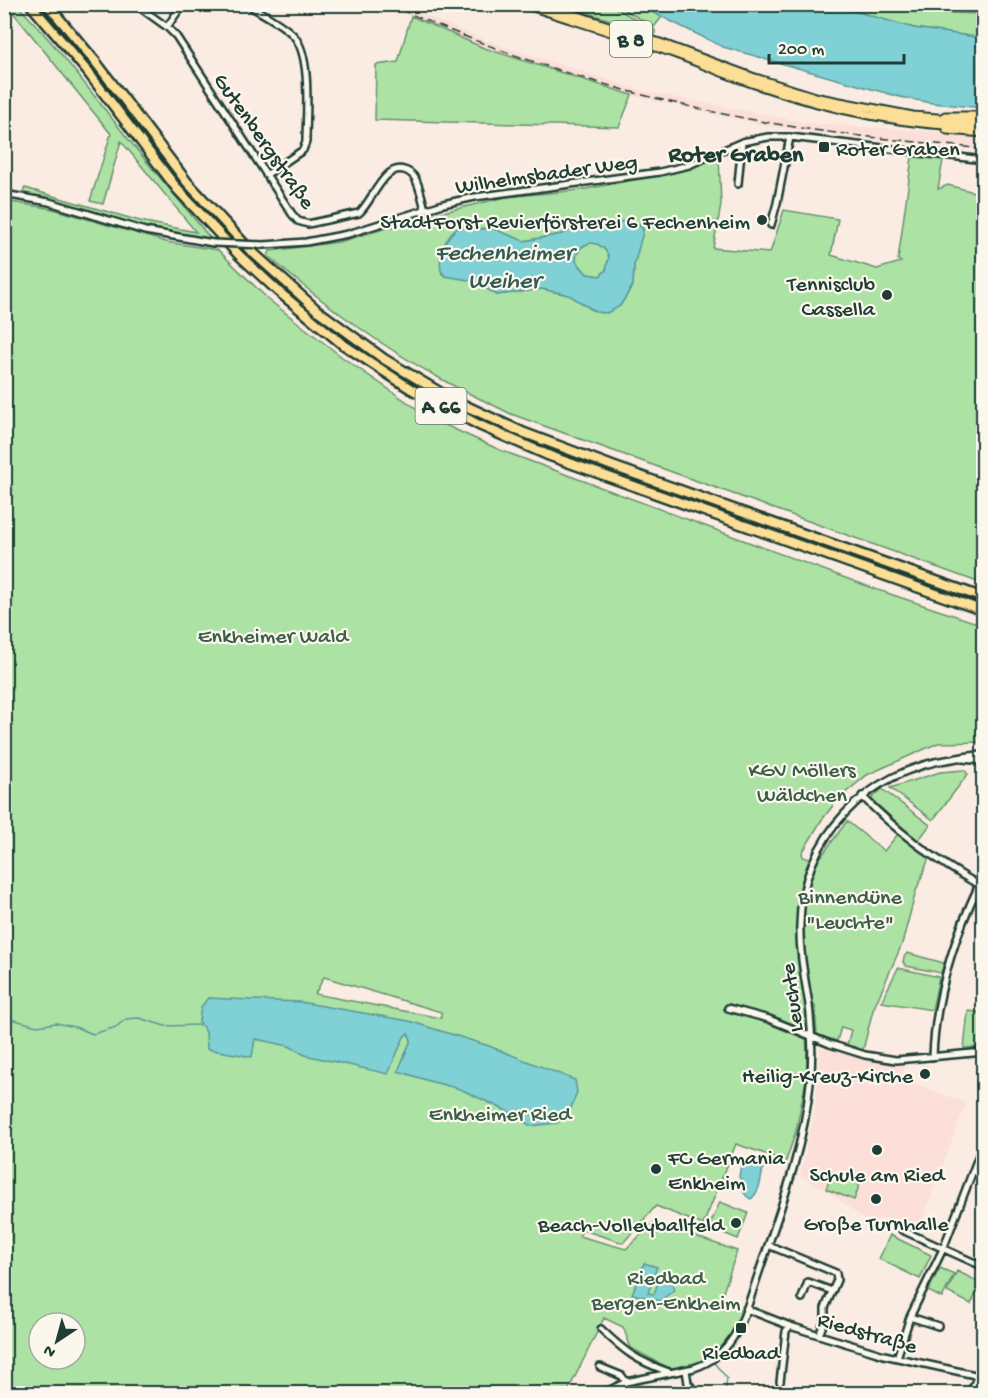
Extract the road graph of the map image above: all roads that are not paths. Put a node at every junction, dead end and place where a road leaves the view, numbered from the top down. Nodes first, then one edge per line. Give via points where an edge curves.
1 (30, 4) edge
2 (46, 4) edge
3 (135, 4) edge
4 (183, 4) edge
5 (247, 4) edge
6 (524, 4) edge
7 (542, 4) edge
8 (167, 27) junction
9 (913, 116) junction
10 (984, 116) edge
11 (903, 121) junction
12 (984, 122) edge
13 (984, 127) edge
14 (984, 133) edge
15 (790, 137) junction
16 (742, 142) junction
17 (984, 160) edge
18 (266, 176) junction
19 (738, 184) dead end
20 (4, 194) edge
21 (425, 210) junction
22 (771, 225) dead end
23 (984, 598) edge
24 (984, 611) edge
25 (984, 755) edge
26 (957, 758) junction
27 (984, 760) edge
28 (862, 796) junction
29 (728, 1008) dead end
30 (812, 1036) junction
31 (984, 1052) edge
32 (933, 1057) junction
33 (984, 1142) edge
34 (902, 1230) dead end
35 (768, 1245) junction
36 (943, 1249) junction
37 (984, 1267) edge
38 (832, 1291) junction
39 (802, 1298) dead end
40 (746, 1309) junction
41 (910, 1317) junction
42 (790, 1326) junction
43 (938, 1326) dead end
44 (601, 1329) dead end
45 (819, 1335) junction
46 (897, 1358) junction
47 (600, 1367) dead end
48 (686, 1370) junction
49 (671, 1373) junction
50 (981, 1376) edge
51 (626, 1382) junction
52 (780, 1382) dead end
53 (602, 1394) edge
54 (697, 1394) edge
55 (970, 1394) edge

1 - 24 highway, A 66 via 221,237 301,311 394,378 479,425 550,456
2 - 23 highway, A 66 via 231,230 317,310 384,359 453,400 522,432
3 - 8 street, Gutenbergstraße
4 - 8 street
5 - 18 street via 288,31 301,46 305,60 303,150
6 - 11 main road, B 8 via 656,47 735,78 819,103
7 - 9 main road, B 8 via 800,93
8 - 18 street, Gutenbergstraße
9 - 10 main road
9 - 12 main road, B 8
11 - 13 main road, B 8
11 - 14 main road
15 - 16 street, Wilhelmsbader Weg
15 - 17 street, Wilhelmsbader Weg
15 - 22 street
16 - 19 street
16 - 21 street, Wilhelmsbader Weg via 689,165 660,172 483,196
18 - 21 street, Gutenbergstraße via 295,219 302,223 359,213 386,175 395,169 407,171 415,179
20 - 21 street, Wilhelmsbader Weg, bridge via 49,202 145,231 213,243 264,245 306,242 353,232
25 - 26 street, Leuchte
26 - 27 street, Leuchte
26 - 28 street, Leuchte via 909,770
28 - 30 street, Leuchte via 826,837 804,890 800,938
28 - 32 street via 933,857 979,885 945,969
29 - 30 street
30 - 32 street via 865,1055 896,1060
30 - 35 street, Leuchte via 804,1122
31 - 32 street
33 - 36 street
34 - 36 street
35 - 38 street via 835,1272
35 - 40 street, Leuchte
36 - 37 street
36 - 41 street
38 - 39 street via 808,1282
38 - 45 street
40 - 42 street, Riedstraße
40 - 48 street, Leuchte via 724,1352 710,1362
41 - 43 street
41 - 46 street
42 - 45 street, Riedstraße
42 - 52 street via 786,1331
44 - 49 street via 627,1354
45 - 46 street, Riedstraße
46 - 50 street, Riedstraße
47 - 51 street via 622,1376
48 - 49 street, Leuchte
48 - 54 street via 688,1383
49 - 51 street, Leuchte
50 - 55 street
51 - 53 street, Leuchte

